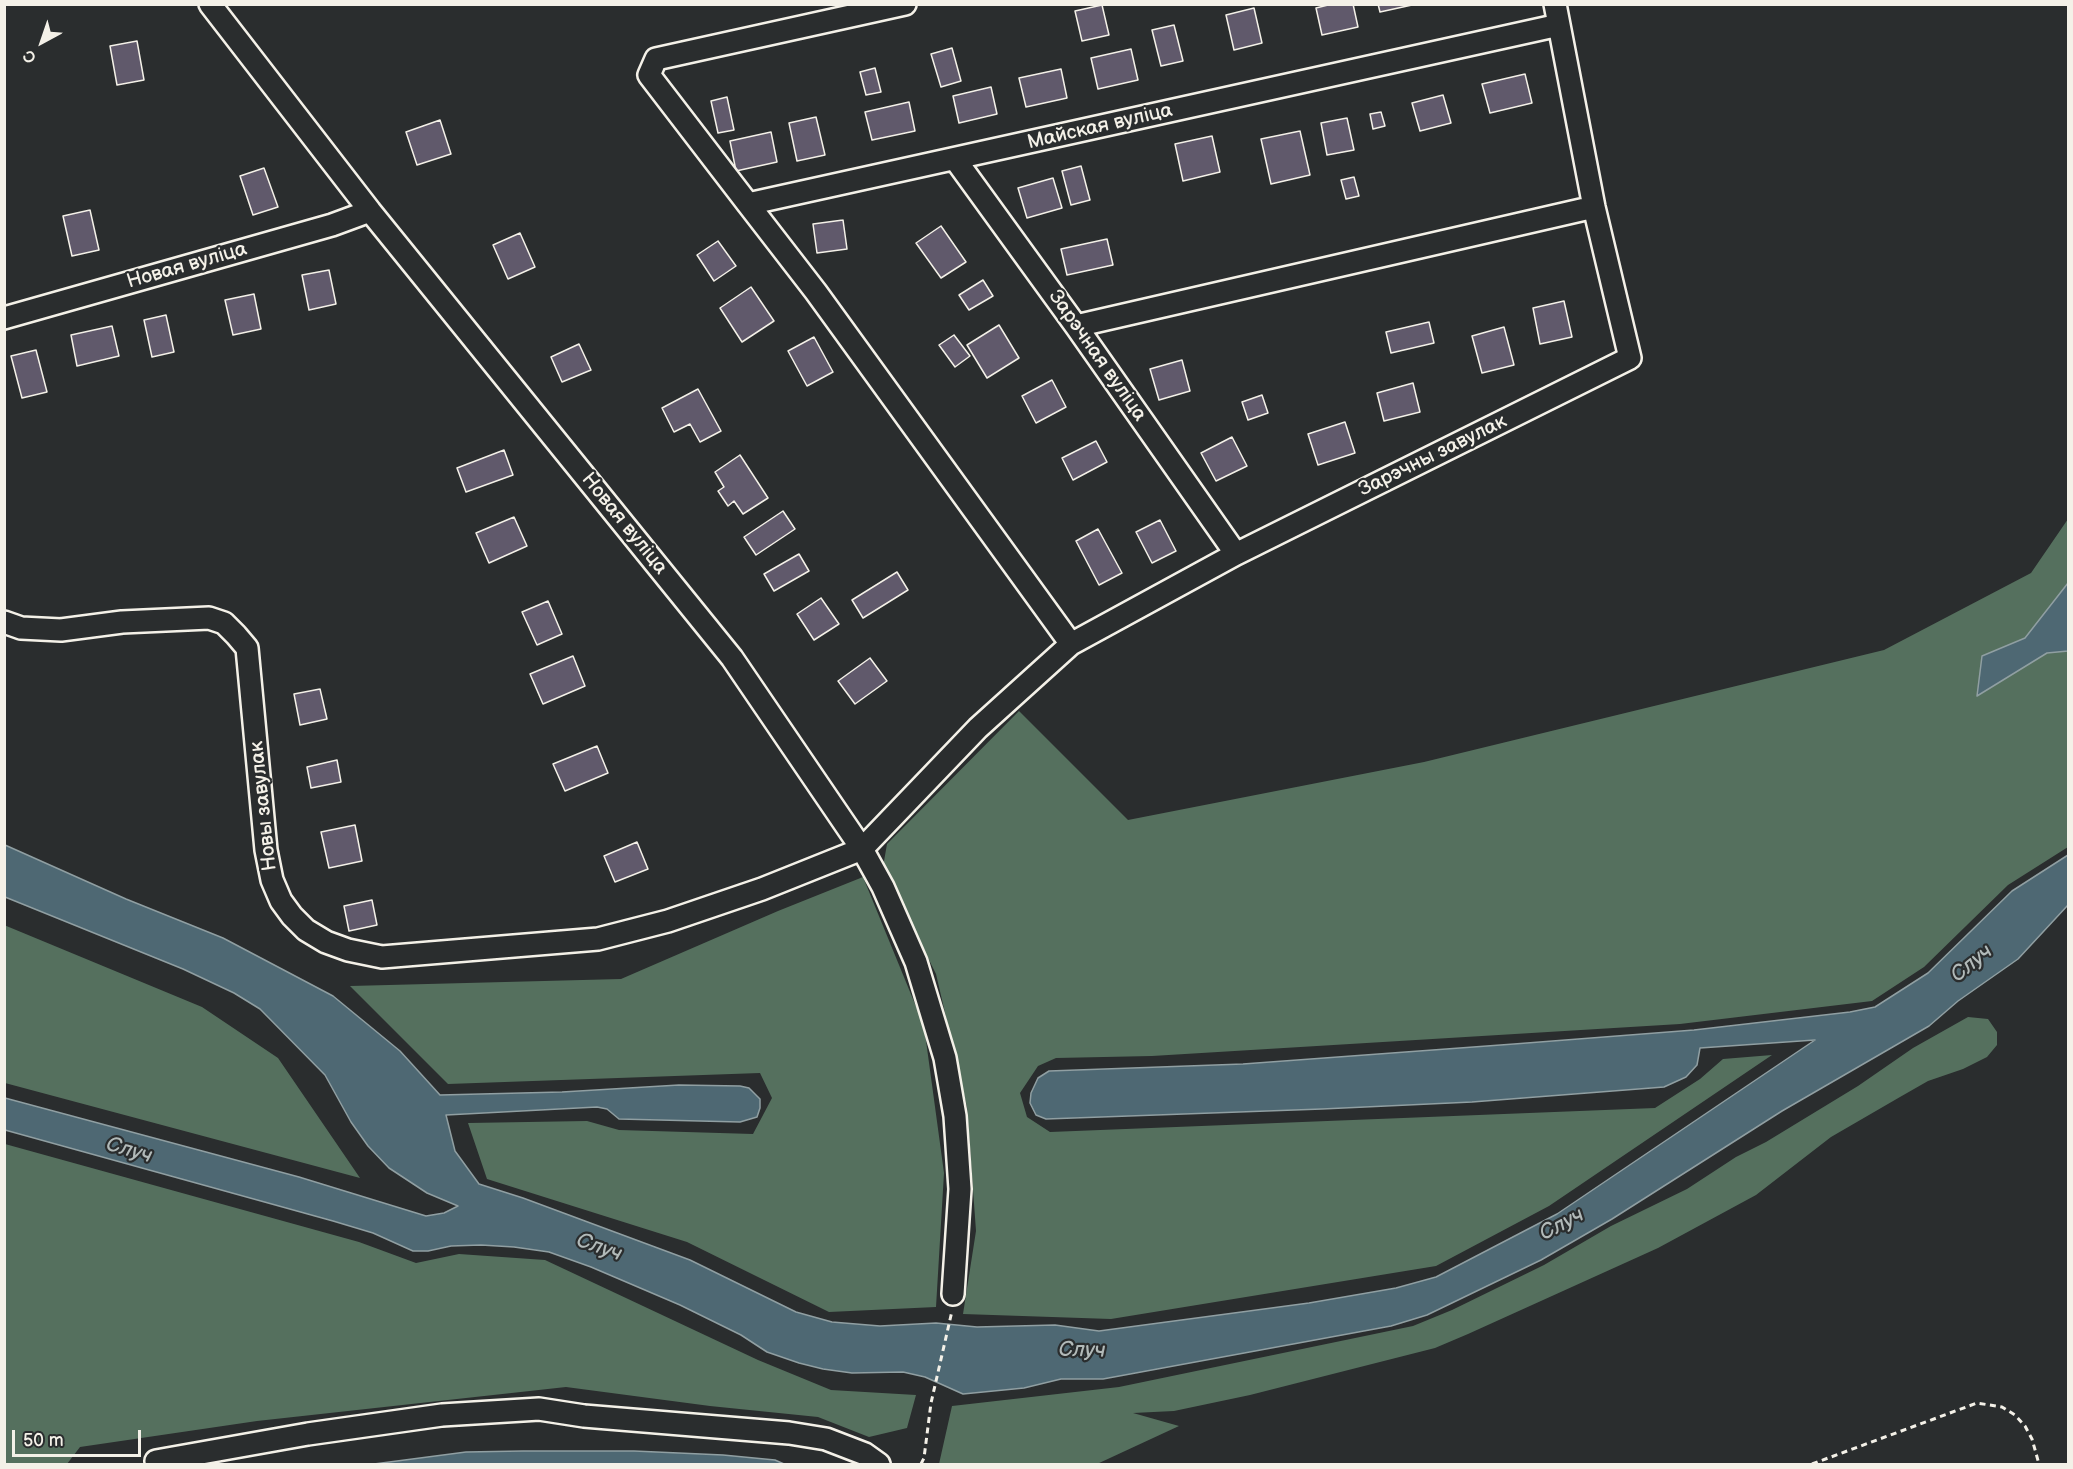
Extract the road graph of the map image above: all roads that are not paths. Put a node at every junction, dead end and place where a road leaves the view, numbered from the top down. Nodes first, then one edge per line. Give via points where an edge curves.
1 (210, 4) edge
2 (905, 4) edge
3 (1557, 15) edge
4 (955, 159) junction
5 (748, 204) junction
6 (1594, 207) junction
7 (370, 211) junction
8 (4, 318) edge
9 (1076, 326) junction
10 (1236, 554) junction
11 (4, 622) edge
12 (1071, 644) junction
13 (862, 849) junction
14 (952, 1304) road end
15 (156, 1461) dead end
16 (879, 1464) edge

1 - 7 street, Новая вуліца
2 - 5 street via 656,59 649,75
3 - 4 street, Майская вуліца
3 - 6 street
4 - 5 street, Майская вуліца
4 - 9 street, Зарэчная вуліца
5 - 12 street
6 - 9 street
6 - 10 street, Зарэчны завулак via 1630,358
7 - 8 street, Новая вуліца
7 - 13 street, Новая вуліца via 732,658
9 - 10 street, Зарэчная вуліца
10 - 12 street, Зарэчны завулак
11 - 13 street, Новы завулак via 21,628 61,630 122,622 209,618 224,623 247,648 272,880 292,916 306,930 326,942 382,957 598,939 668,921 762,889
12 - 13 street, Зарэчны завулак via 978,728
13 - 14 street, Новая вуліца via 916,962 945,1058 955,1116 960,1189
15 - 16 street via 431,1417 538,1409 789,1433 826,1439 866,1454

